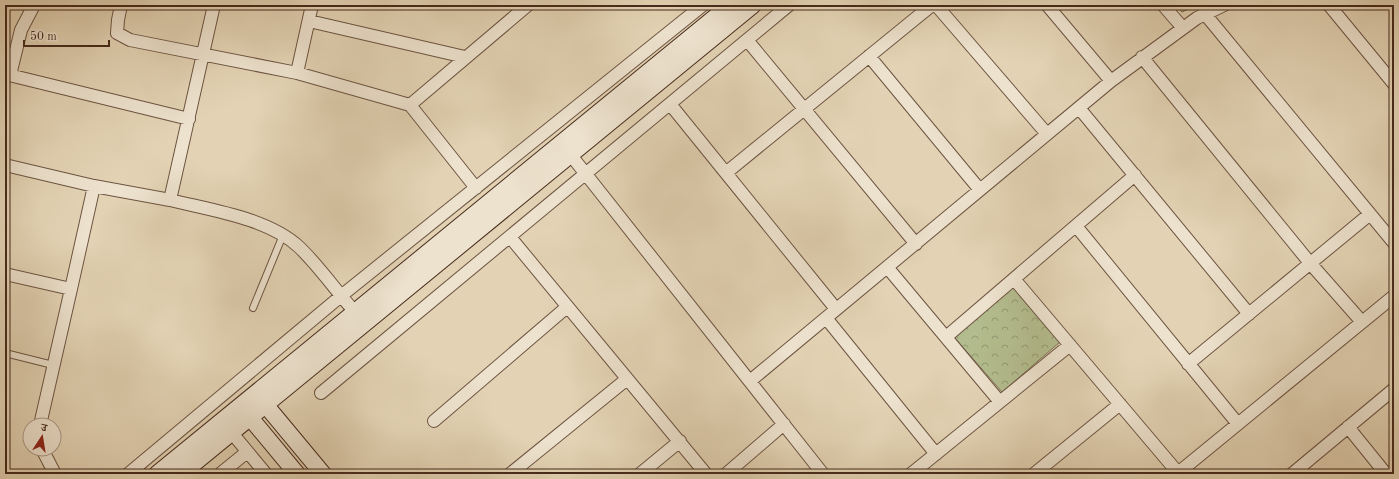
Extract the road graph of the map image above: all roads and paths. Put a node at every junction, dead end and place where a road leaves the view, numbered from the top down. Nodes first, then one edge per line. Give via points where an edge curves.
1 (34, 5) edge
2 (121, 5) edge
3 (214, 5) edge
4 (312, 5) edge
5 (528, 5) edge
6 (703, 5) edge
7 (730, 5) edge
8 (753, 5) edge
9 (789, 5) edge
10 (932, 5) edge
11 (936, 5) edge
12 (1047, 5) edge
13 (1163, 5) edge
14 (1224, 5) edge
15 (1329, 5) edge
16 (1205, 14) junction
17 (309, 21) junction
18 (1183, 28) junction
19 (747, 40) junction
20 (203, 54) junction
21 (869, 56) junction
22 (465, 57) junction
23 (1142, 57) junction
24 (297, 73) junction
25 (8, 75) edge
26 (1111, 82) junction
27 (1394, 84) edge
28 (670, 104) junction
29 (410, 105) junction
30 (1079, 108) junction
31 (805, 109) junction
32 (189, 119) junction
33 (1047, 134) junction
34 (566, 149) junction
35 (5, 165) edge
36 (727, 172) junction
37 (586, 174) junction
38 (1135, 175) junction
39 (94, 186) junction
40 (476, 188) junction
41 (980, 190) junction
42 (170, 200) junction
43 (1370, 214) junction
44 (1076, 226) junction
45 (283, 235) junction
46 (510, 237) junction
47 (1394, 243) edge
48 (916, 244) junction
49 (1310, 263) junction
50 (887, 267) junction
51 (5, 274) edge
52 (1014, 279) junction
53 (71, 289) junction
54 (341, 296) junction
55 (1394, 296) edge
56 (568, 307) junction
57 (253, 308) dead end
58 (836, 309) junction
59 (355, 312) junction
60 (1249, 314) junction
61 (826, 318) junction
62 (1362, 322) junction
63 (946, 337) junction
64 (1070, 345) junction
65 (5, 353) edge
66 (1188, 364) junction
67 (53, 365) junction
68 (627, 380) junction
69 (750, 381) junction
70 (321, 393) dead end
71 (1393, 393) edge
72 (261, 399) junction
73 (1000, 402) junction
74 (1120, 404) junction
75 (245, 412) junction
76 (42, 417) edge
77 (434, 421) dead end
78 (784, 424) junction
79 (1238, 424) junction
80 (1348, 427) junction
81 (232, 433) junction
82 (680, 441) junction
83 (247, 452) junction
84 (936, 454) junction
85 (46, 457) edge
86 (55, 474) edge
87 (128, 474) edge
88 (157, 474) edge
89 (181, 474) edge
90 (220, 474) edge
91 (266, 474) edge
92 (297, 474) edge
93 (323, 474) edge
94 (510, 474) edge
95 (640, 474) edge
96 (706, 474) edge
97 (726, 474) edge
98 (823, 474) edge
99 (911, 474) edge
100 (1034, 474) edge
101 (1178, 474) edge
102 (1292, 474) edge
103 (1386, 474) edge

1 - 25 street via 21,30
2 - 20 street via 117,33 130,40
3 - 20 street
4 - 17 street
5 - 22 street
6 - 40 street
7 - 34 street
8 - 34 street
9 - 19 street
10 - 21 street
11 - 33 street
12 - 26 street
13 - 18 street
14 - 16 street
15 - 27 street
16 - 18 street
16 - 43 street
17 - 22 street
17 - 24 street
18 - 23 street
19 - 28 street
19 - 31 street
20 - 24 street
20 - 32 street
21 - 31 street
21 - 41 street
22 - 29 street
23 - 26 street
23 - 49 street
24 - 29 street
25 - 32 street
26 - 30 street
28 - 36 street
28 - 37 street
29 - 40 street
30 - 33 street
30 - 38 street
31 - 36 street
31 - 48 street
32 - 42 street
33 - 41 street
34 - 37 street
34 - 59 street
34 - 72 street
35 - 39 street
36 - 58 street
37 - 46 street
37 - 69 street
38 - 44 street
38 - 60 street
39 - 42 street
39 - 53 street
40 - 54 street
41 - 48 street
42 - 45 street via 241,218
43 - 47 street
43 - 49 street
44 - 52 street
44 - 66 street
45 - 54 street via 299,247
45 - 57 lane
46 - 56 street
46 - 70 street
48 - 50 street
49 - 60 street
49 - 62 street
50 - 58 street
50 - 63 street
51 - 53 street
52 - 63 street
52 - 64 street
53 - 67 street
54 - 59 street
54 - 87 street
55 - 62 street
56 - 68 street
56 - 77 street
58 - 61 street
59 - 72 street
60 - 66 street
61 - 69 street
61 - 84 street
62 - 79 street
63 - 73 street
64 - 73 street
64 - 74 street
65 - 67 lane
66 - 79 street
67 - 76 street
68 - 82 street
68 - 94 street
69 - 78 street
71 - 80 street
72 - 75 street
72 - 93 street
73 - 84 street
74 - 100 street
74 - 101 street
75 - 81 street
75 - 88 street
75 - 92 street
78 - 97 street
78 - 98 street
79 - 101 street
80 - 102 street
80 - 103 street
81 - 83 street
81 - 89 street
82 - 95 street
82 - 96 street
83 - 90 street
83 - 91 street
84 - 99 street
85 - 86 street

